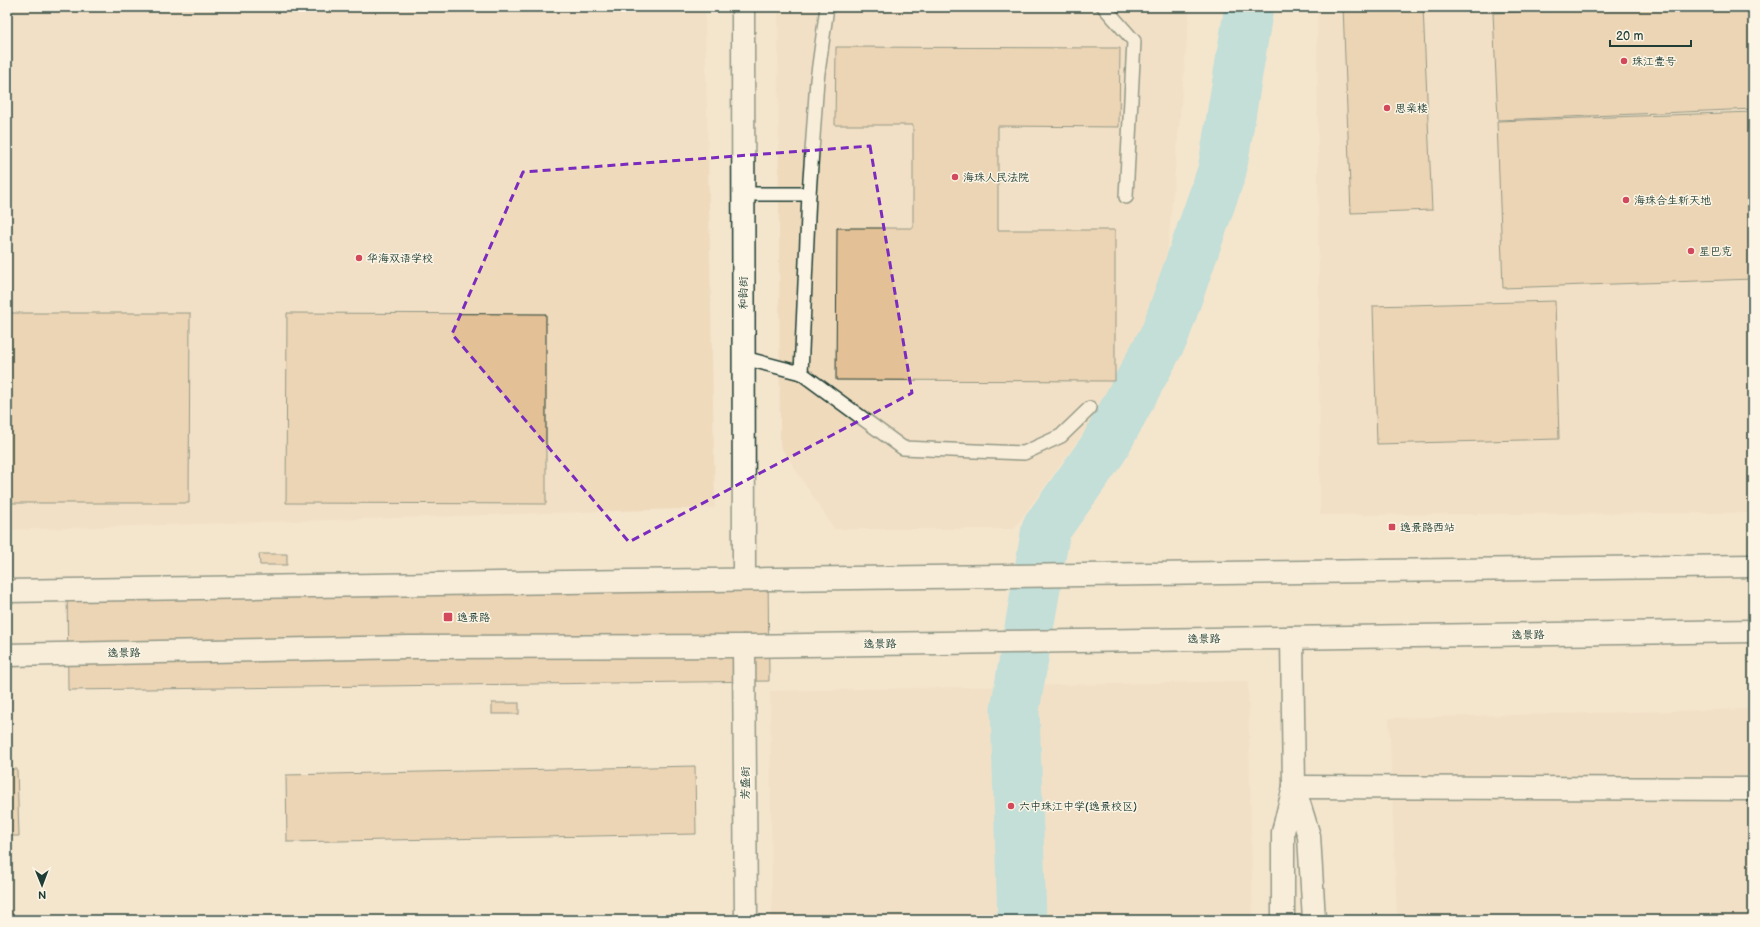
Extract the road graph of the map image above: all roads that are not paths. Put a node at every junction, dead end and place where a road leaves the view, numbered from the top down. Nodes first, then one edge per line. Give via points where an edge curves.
1 (743, 7) edge
2 (827, 7) edge
3 (1104, 7) edge
4 (743, 194) junction
5 (809, 194) junction
6 (1126, 197) dead end
7 (744, 358) junction
8 (801, 373) junction
9 (1090, 408) dead end
10 (1753, 566) edge
11 (744, 579) junction
12 (7, 591) edge
13 (1753, 631) edge
14 (1292, 638) junction
15 (744, 646) junction
16 (7, 655) edge
17 (1294, 788) junction
18 (1753, 788) edge
19 (746, 920) edge
20 (1283, 920) edge
21 (1314, 920) edge

1 - 4 main road, 和韵街
2 - 5 lane via 817,80
3 - 6 lane via 1134,41
4 - 5 lane
4 - 7 main road, 和韵街
5 - 8 lane
7 - 8 lane
7 - 11 main road, 和韵街
8 - 9 lane via 903,448 1024,453 1061,436
10 - 11 main road
11 - 12 main road
13 - 14 main road, 逸景路
14 - 15 main road, 逸景路
14 - 17 main road
15 - 16 main road, 逸景路 via 408,647
15 - 19 main road, 芳盛街
17 - 18 main road
17 - 20 main road via 1283,832
17 - 21 main road via 1309,836

